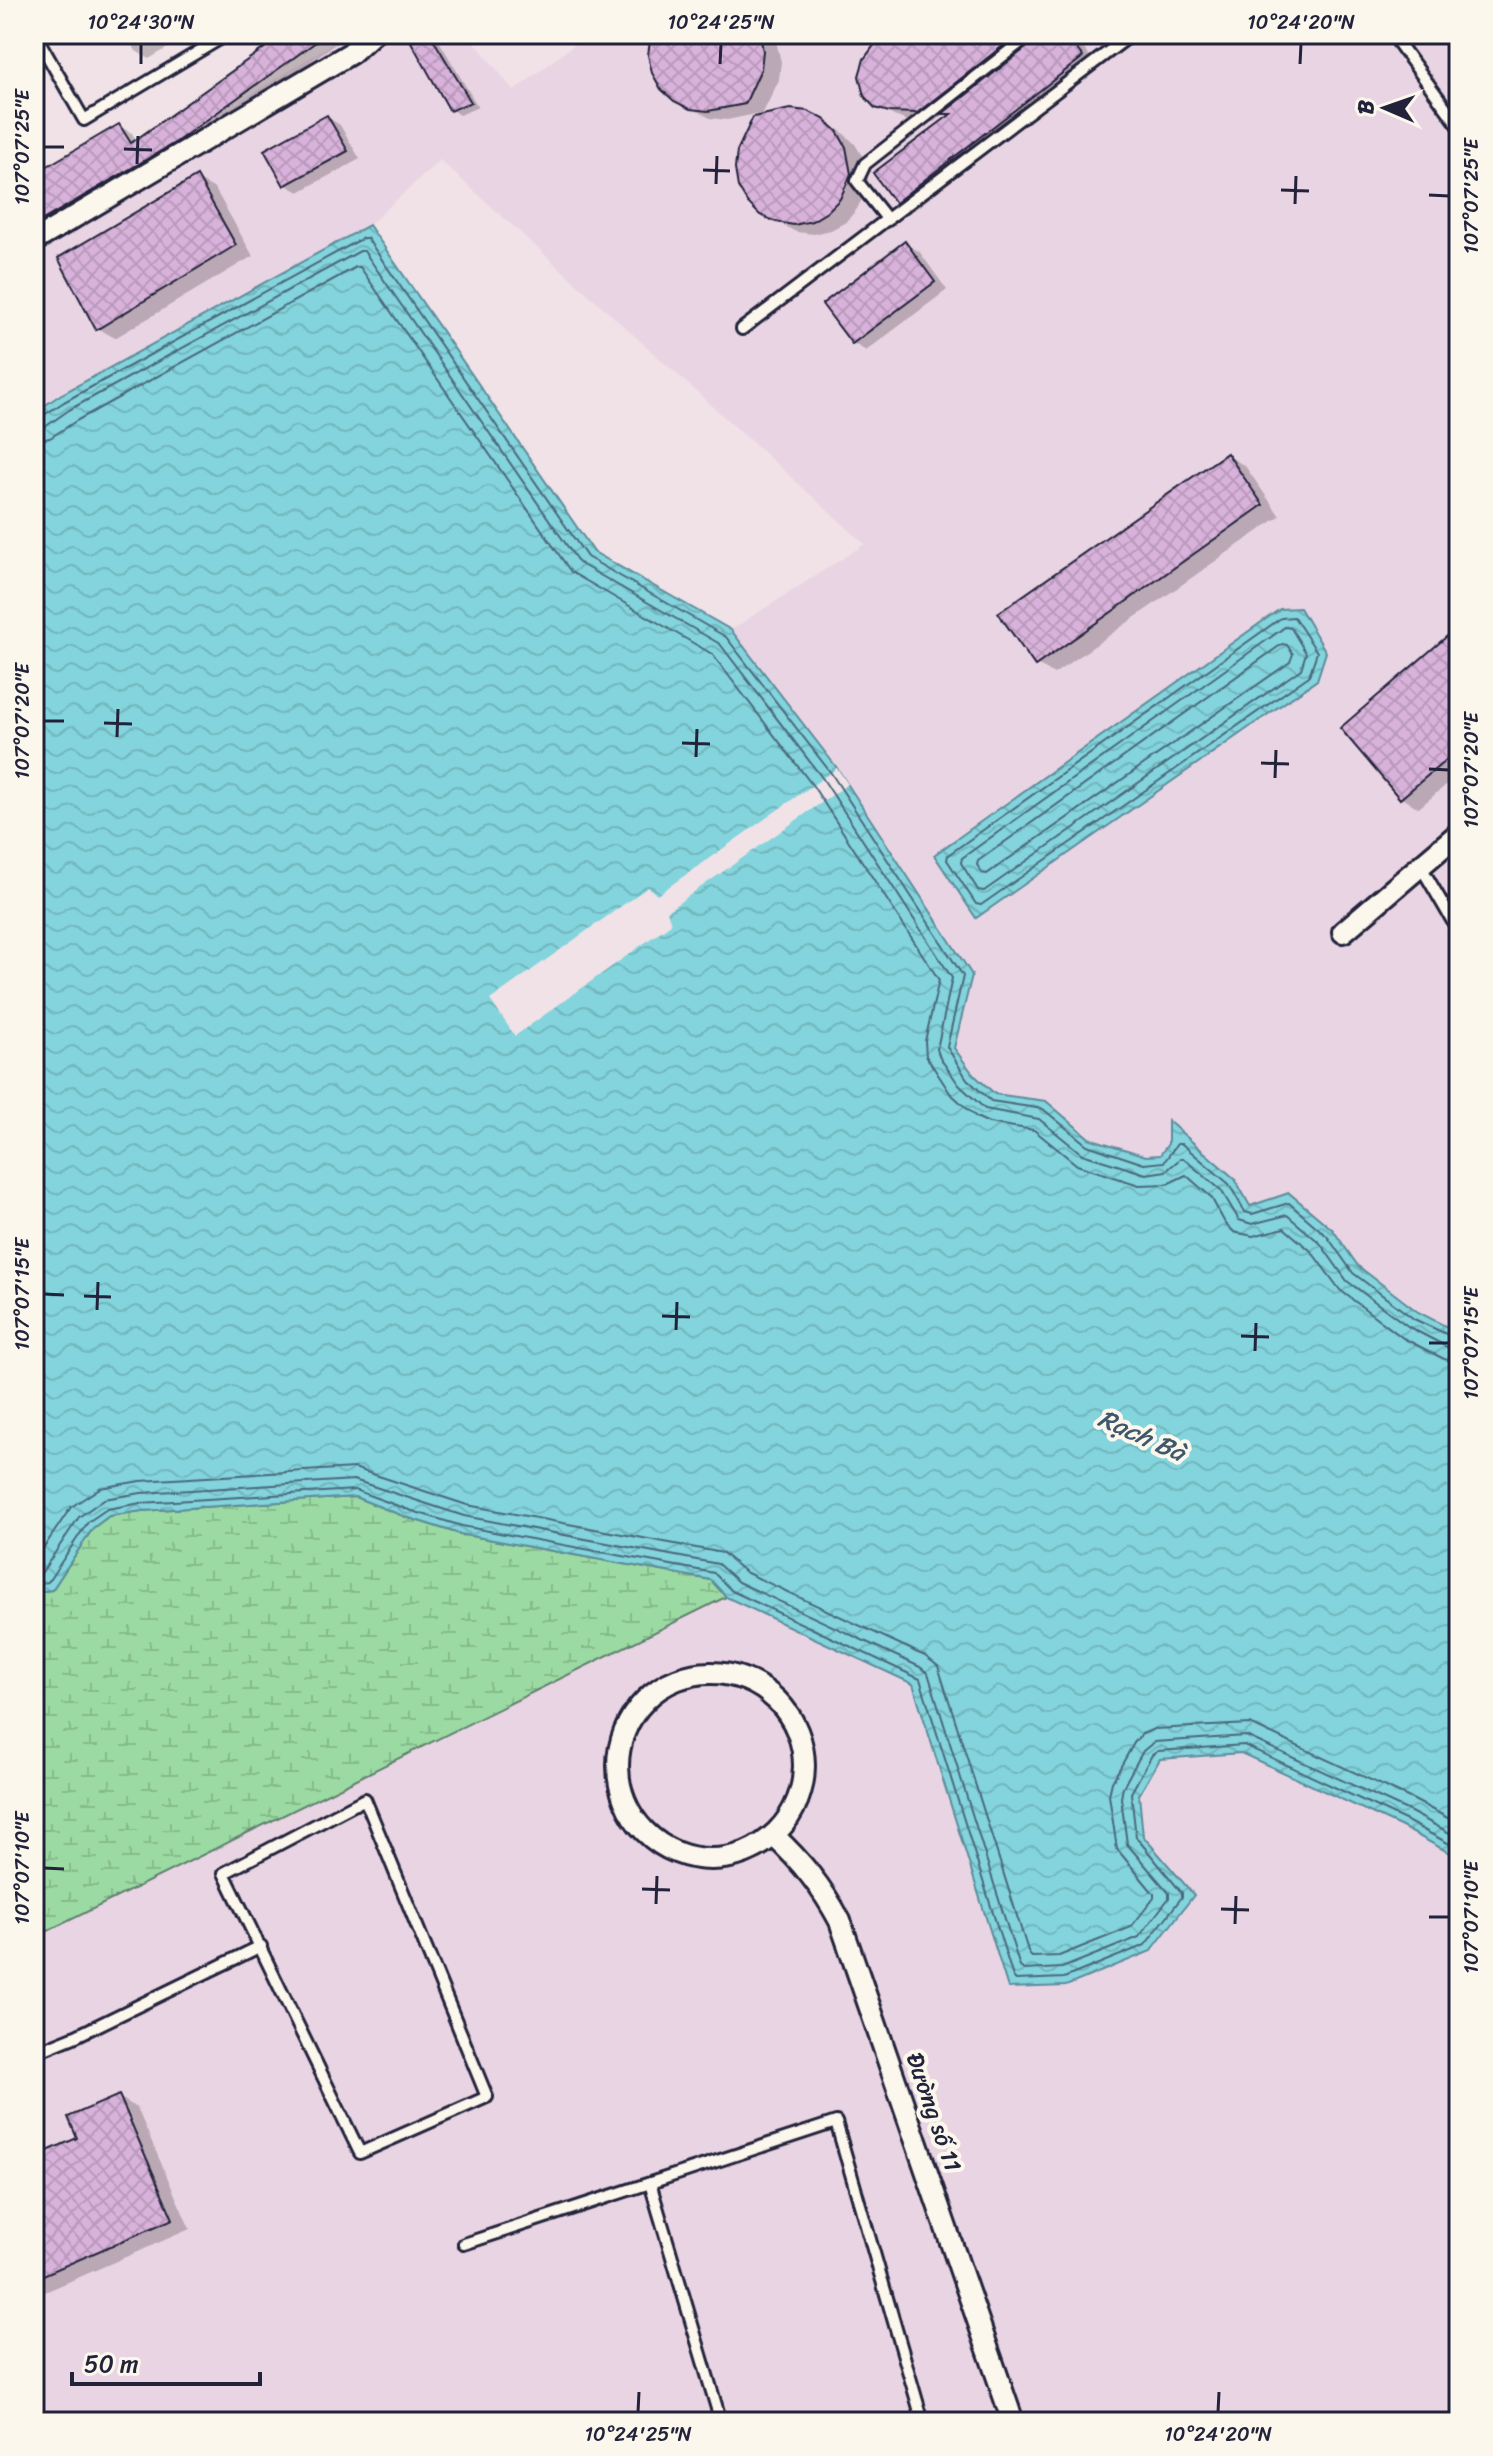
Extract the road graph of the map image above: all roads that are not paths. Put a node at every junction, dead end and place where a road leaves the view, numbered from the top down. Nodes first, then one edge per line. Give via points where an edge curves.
1 (35, 34) edge
2 (228, 34) edge
3 (372, 34) edge
4 (1031, 34) edge
5 (1109, 34) edge
6 (1132, 34) edge
7 (1392, 34) edge
8 (1117, 45) junction
9 (1459, 126) edge
10 (888, 220) junction
11 (34, 241) edge
12 (742, 329) dead end
13 (1459, 833) edge
14 (1420, 865) junction
15 (1343, 932) dead end
16 (1459, 932) edge
17 (774, 1836) junction
18 (261, 1946) junction
19 (34, 2053) edge
20 (650, 2183) junction
21 (464, 2244) dead end
22 (721, 2422) edge
23 (923, 2422) edge
24 (1013, 2422) edge

1 - 2 lane via 84,120
3 - 11 street via 351,53
4 - 10 lane via 865,164 857,181
5 - 8 lane
6 - 8 lane
7 - 9 lane
8 - 10 lane
10 - 12 lane
13 - 14 street
14 - 15 street
14 - 16 lane
17 - 17 street via 740,1856 701,1860 664,1848 634,1822 619,1785 619,1746 635,1710 664,1683 701,1671 740,1675 774,1695 797,1727 805,1766 797,1805
17 - 24 street, Đường số 11 via 803,1863 840,1921
18 - 18 lane via 360,2153 487,2097 365,1799 224,1873
18 - 19 lane
20 - 21 lane
20 - 22 lane
20 - 23 lane via 836,2122

